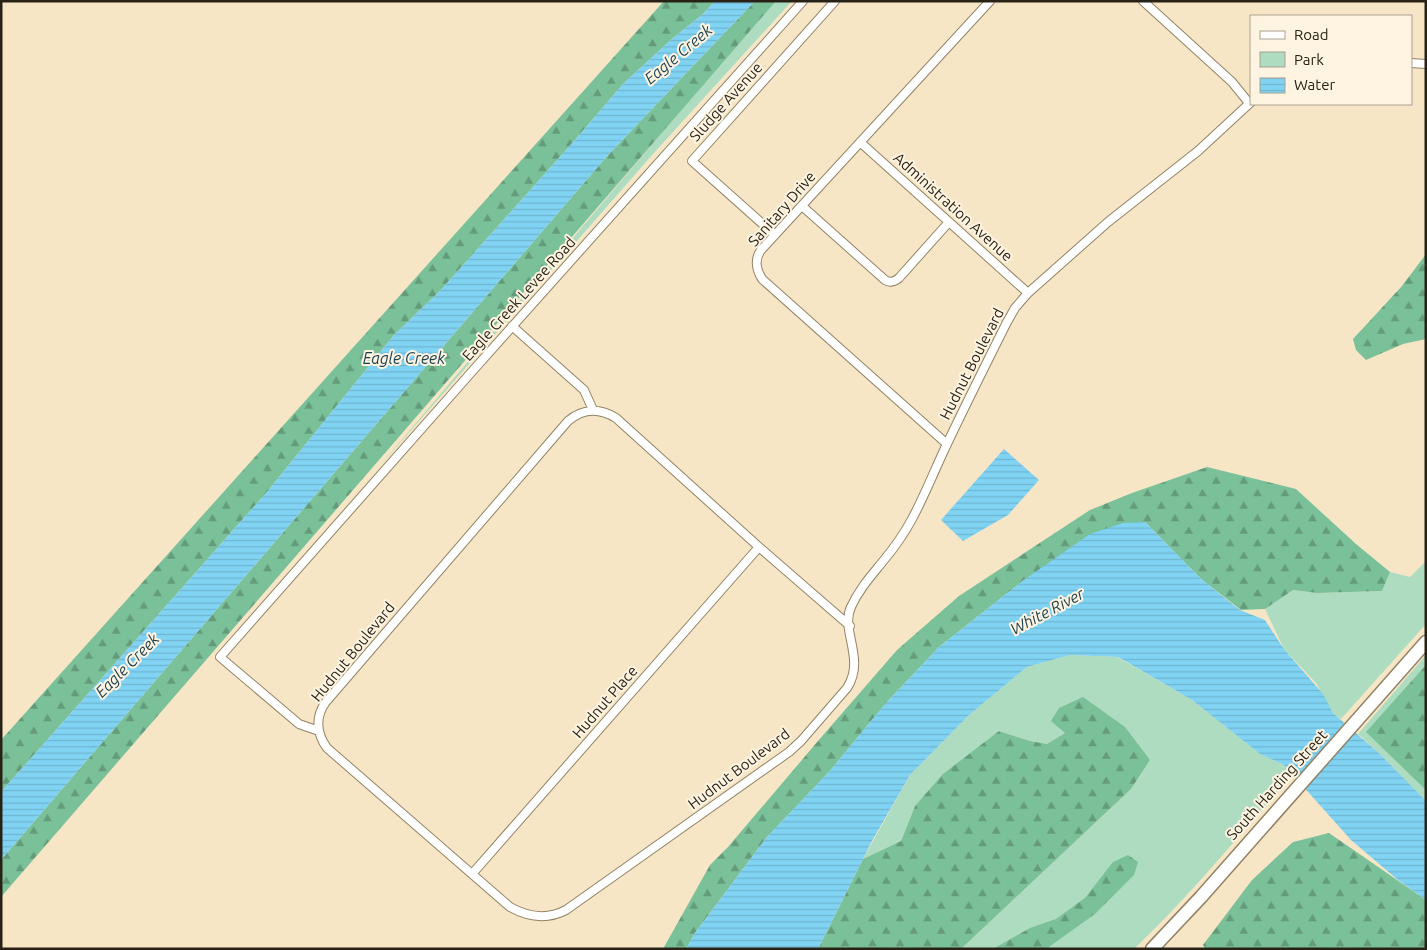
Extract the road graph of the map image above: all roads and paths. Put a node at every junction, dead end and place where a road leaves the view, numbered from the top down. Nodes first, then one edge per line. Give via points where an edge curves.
1 (803, 1) edge
2 (835, 1) edge
3 (990, 1) edge
4 (1143, 1) edge
5 (1412, 63) edge
6 (1426, 64) edge
7 (1250, 103) edge
8 (860, 142) junction
9 (802, 206) junction
10 (949, 222) junction
11 (775, 235) junction
12 (1028, 293) junction
13 (512, 326) junction
14 (593, 410) junction
15 (947, 444) junction
16 (759, 547) junction
17 (850, 626) junction
18 (1424, 644) edge
19 (319, 731) junction
20 (472, 874) junction
21 (1152, 949) edge

1 - 13 street, Eagle Creek Levee Road
2 - 11 street, Sludge Avenue via 692,161
3 - 8 street, Sanitary Drive
4 - 7 street via 1232,82
5 - 6 street
7 - 12 street, Hudnut Boulevard via 1198,151 1102,227
8 - 9 street, Sanitary Drive
8 - 10 street, Administration Avenue
9 - 10 street via 890,282 899,278
9 - 11 street, Sanitary Drive
10 - 12 street, Administration Avenue
11 - 15 street, Sanitary Drive via 757,259 757,271 762,279
12 - 15 street, Hudnut Boulevard via 1006,324
13 - 14 street via 584,390
13 - 19 street, Eagle Creek Levee Road via 220,657 299,724
14 - 16 street via 616,418
14 - 19 street, Hudnut Boulevard via 577,414 568,421 332,696 320,712
15 - 17 street, Hudnut Boulevard via 912,520 852,606 848,619
16 - 17 street
16 - 20 street, Hudnut Place
17 - 20 street, Hudnut Boulevard via 854,658 851,680 801,741 566,910 544,917 520,912
18 - 21 main road, South Harding Street
19 - 20 street, Hudnut Boulevard via 327,748

